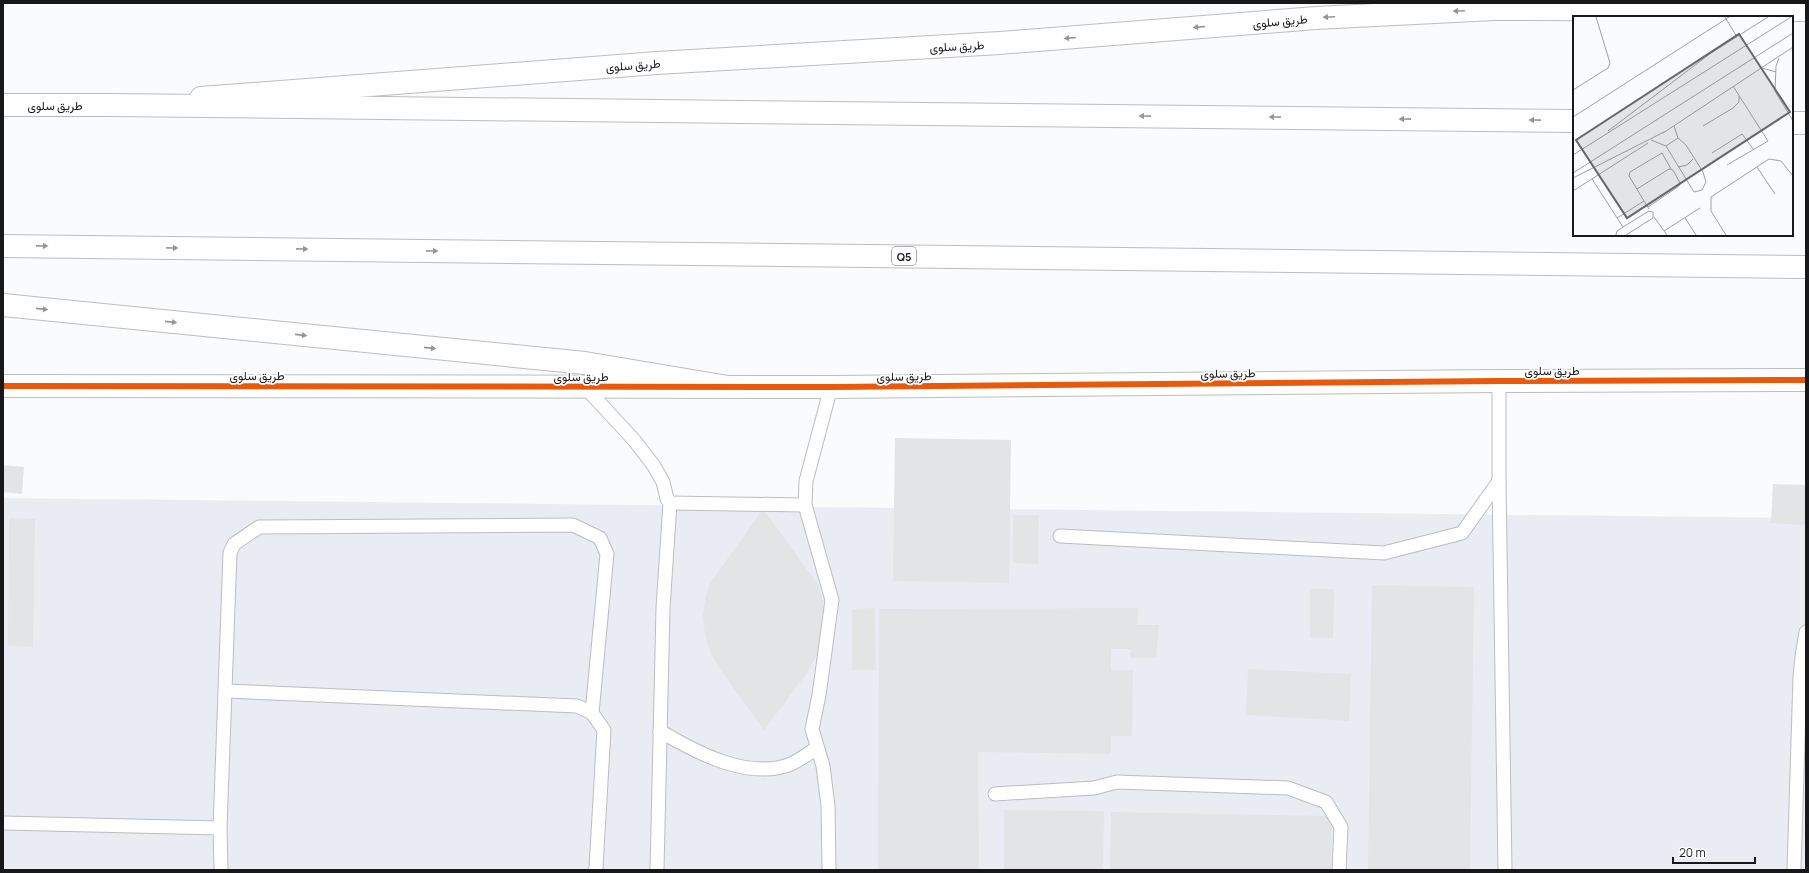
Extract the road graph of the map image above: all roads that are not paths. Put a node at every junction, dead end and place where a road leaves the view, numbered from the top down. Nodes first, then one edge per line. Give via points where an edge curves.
1 (1778, 7) edge
2 (1806, 10) edge
3 (3, 105) edge
4 (108, 105) junction
5 (1573, 120) edge
6 (1793, 123) edge
7 (1806, 123) edge
8 (3, 246) edge
9 (1806, 267) edge
10 (3, 305) edge
11 (1499, 381) junction
12 (1804, 381) edge
13 (3, 386) edge
14 (584, 386) junction
15 (728, 387) junction
16 (831, 388) junction
17 (1499, 481) junction
18 (670, 503) junction
19 (805, 505) junction
20 (1060, 536) dead end
21 (1806, 632) edge
22 (226, 691) junction
23 (592, 713) junction
24 (660, 731) junction
25 (817, 748) junction
26 (995, 794) dead end
27 (3, 822) edge
28 (220, 828) junction
29 (221, 870) edge
30 (594, 870) edge
31 (657, 870) edge
32 (829, 870) edge
33 (1340, 870) edge
34 (1505, 870) edge
35 (1794, 870) edge

1 - 2 main road, طريق سلوى
1 -> 4 main road, طريق سلوى via 1494,9 1316,18 1000,43 657,63
3 - 4 main road, طريق سلوى
5 -> 4 main road, طريق سلوى
6 - 7 main road
8 -> 9 main road, Q5
10 -> 15 main road via 585,363
11 - 12 main road, طريق سلوى
11 - 16 main road, طريق سلوى
11 - 17 lane
13 - 14 main road, طريق سلوى
14 - 15 main road, طريق سلوى
14 - 18 lane via 634,440 654,466
15 - 16 main road, طريق سلوى
16 - 19 lane via 806,481
17 - 20 lane via 1462,533 1384,553
17 - 34 lane
18 - 19 lane
18 - 24 lane via 663,608
19 - 25 lane via 832,600 812,729
21 - 35 lane via 1800,677
22 - 23 lane via 577,706
22 - 23 lane via 230,553 234,544 259,527 573,525 600,538 607,554
22 - 28 lane
23 - 30 lane via 604,730
24 - 25 lane via 711,758 738,766 767,769 790,764
24 - 31 lane
25 - 32 lane via 824,766 828,806
26 - 33 lane via 1094,788 1117,782 1288,788 1326,802 1341,827
27 - 28 lane
28 - 29 lane

